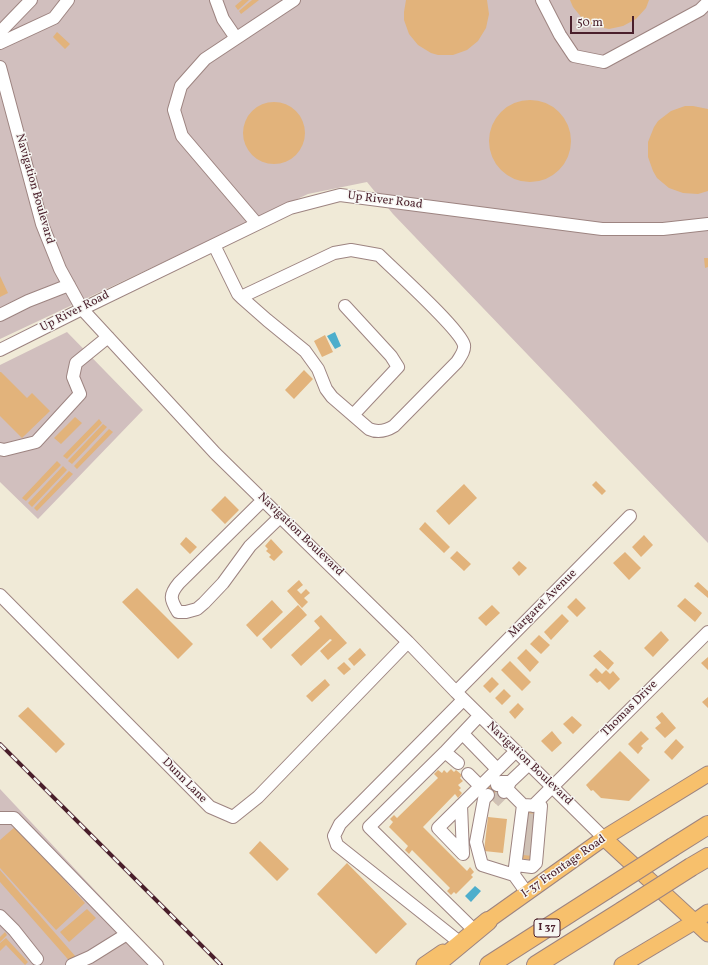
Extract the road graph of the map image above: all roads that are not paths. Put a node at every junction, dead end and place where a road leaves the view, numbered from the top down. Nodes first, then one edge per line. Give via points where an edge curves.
1 (31, 0) edge
2 (68, 0) edge
3 (216, 0) edge
4 (294, 0) edge
5 (542, 0) edge
6 (708, 2) edge
7 (0, 32) edge
8 (236, 38) junction
9 (0, 43) edge
10 (0, 67) edge
11 (257, 224) junction
12 (708, 224) edge
13 (214, 245) junction
14 (69, 285) junction
15 (241, 296) junction
16 (345, 306) dead end
17 (82, 309) junction
18 (0, 315) edge
19 (108, 337) junction
20 (0, 350) edge
21 (353, 415) junction
22 (0, 449) edge
23 (263, 500) junction
24 (630, 516) dead end
25 (280, 517) junction
26 (0, 595) edge
27 (708, 632) edge
28 (408, 642) junction
29 (459, 696) junction
30 (479, 716) junction
31 (463, 734) junction
32 (516, 751) junction
33 (445, 752) junction
34 (458, 763) dead end
35 (528, 765) junction
36 (497, 769) junction
37 (468, 774) dead end
38 (708, 774) edge
39 (553, 787) junction
40 (487, 794) junction
41 (528, 805) junction
42 (461, 806) dead end
43 (0, 818) edge
44 (708, 825) edge
45 (530, 835) junction
46 (604, 838) junction
47 (708, 857) edge
48 (515, 870) junction
49 (527, 893) junction
50 (708, 912) edge
51 (0, 916) edge
52 (694, 922) junction
53 (481, 925) junction
54 (127, 934) junction
55 (708, 934) edge
56 (458, 941) junction
57 (37, 959) dead end
58 (72, 965) edge
59 (157, 965) edge
60 (424, 965) edge
61 (435, 965) edge
62 (489, 965) edge
63 (536, 965) edge
64 (622, 965) edge

1 - 7 street
2 - 9 street via 54,18
3 - 8 street via 223,20
4 - 8 street
5 - 6 street via 574,56 604,62 700,10
8 - 11 street via 205,59 181,86 174,110 182,136
10 - 14 street, Navigation Boulevard via 42,224
11 - 12 street, Up River Road via 290,208 340,195 602,229 663,229
11 - 13 street, Up River Road
13 - 15 street
13 - 17 street, Up River Road
14 - 17 street, Navigation Boulevard
14 - 18 street
15 - 21 street via 305,351 318,369 329,393
15 - 21 street via 334,253 351,250 379,256 460,337 464,346 457,362 389,430 369,429
16 - 21 street via 398,367
17 - 19 street, Navigation Boulevard
17 - 20 street, Up River Road
19 - 22 street via 76,363 73,377 80,394 36,442
19 - 23 street, Navigation Boulevard via 215,453
23 - 25 street, Navigation Boulevard
23 - 25 street via 173,590 172,603 178,612 197,609 204,603 223,583 250,546
24 - 29 street, Margaret Avenue
25 - 28 street, Navigation Boulevard
26 - 28 street, Dunn Lane via 210,807 233,817 258,797
27 - 39 street, Thomas Drive
28 - 29 street, Navigation Boulevard
29 - 30 street, Navigation Boulevard
29 - 56 street, Margaret Avenue via 340,824 334,836 337,845
30 - 31 street
30 - 32 street, Navigation Boulevard
31 - 33 street
31 - 36 street
32 - 35 street, Navigation Boulevard
32 - 36 street
33 - 34 street
33 - 53 street via 369,827
35 - 39 street, Navigation Boulevard
35 - 41 street via 504,787
36 - 40 street
37 - 40 street
38 - 46 main road, I-37 Frontage Road
39 - 41 street, Thomas Drive
39 - 46 street, Navigation Boulevard
40 - 42 street
40 - 48 street via 476,842 482,865
41 - 45 street
41 - 45 street via 542,806
43 - 54 street via 14,818
44 - 62 highway, I 37, bridge
45 - 48 street
45 - 48 street via 536,863 532,867
46 - 49 main road, I-37 Frontage Road
46 - 52 main road, Navigation Boulevard
47 - 63 highway, I 37, bridge
48 - 49 street
49 - 53 main road, I-37 Frontage Road
50 - 52 main road
51 - 57 street
52 - 55 main road, Navigation Boulevard
52 - 64 main road
53 - 56 main road, I-37 Frontage Road
53 - 61 highway
54 - 58 street
54 - 59 street
56 - 60 main road, I-37 Frontage Road

